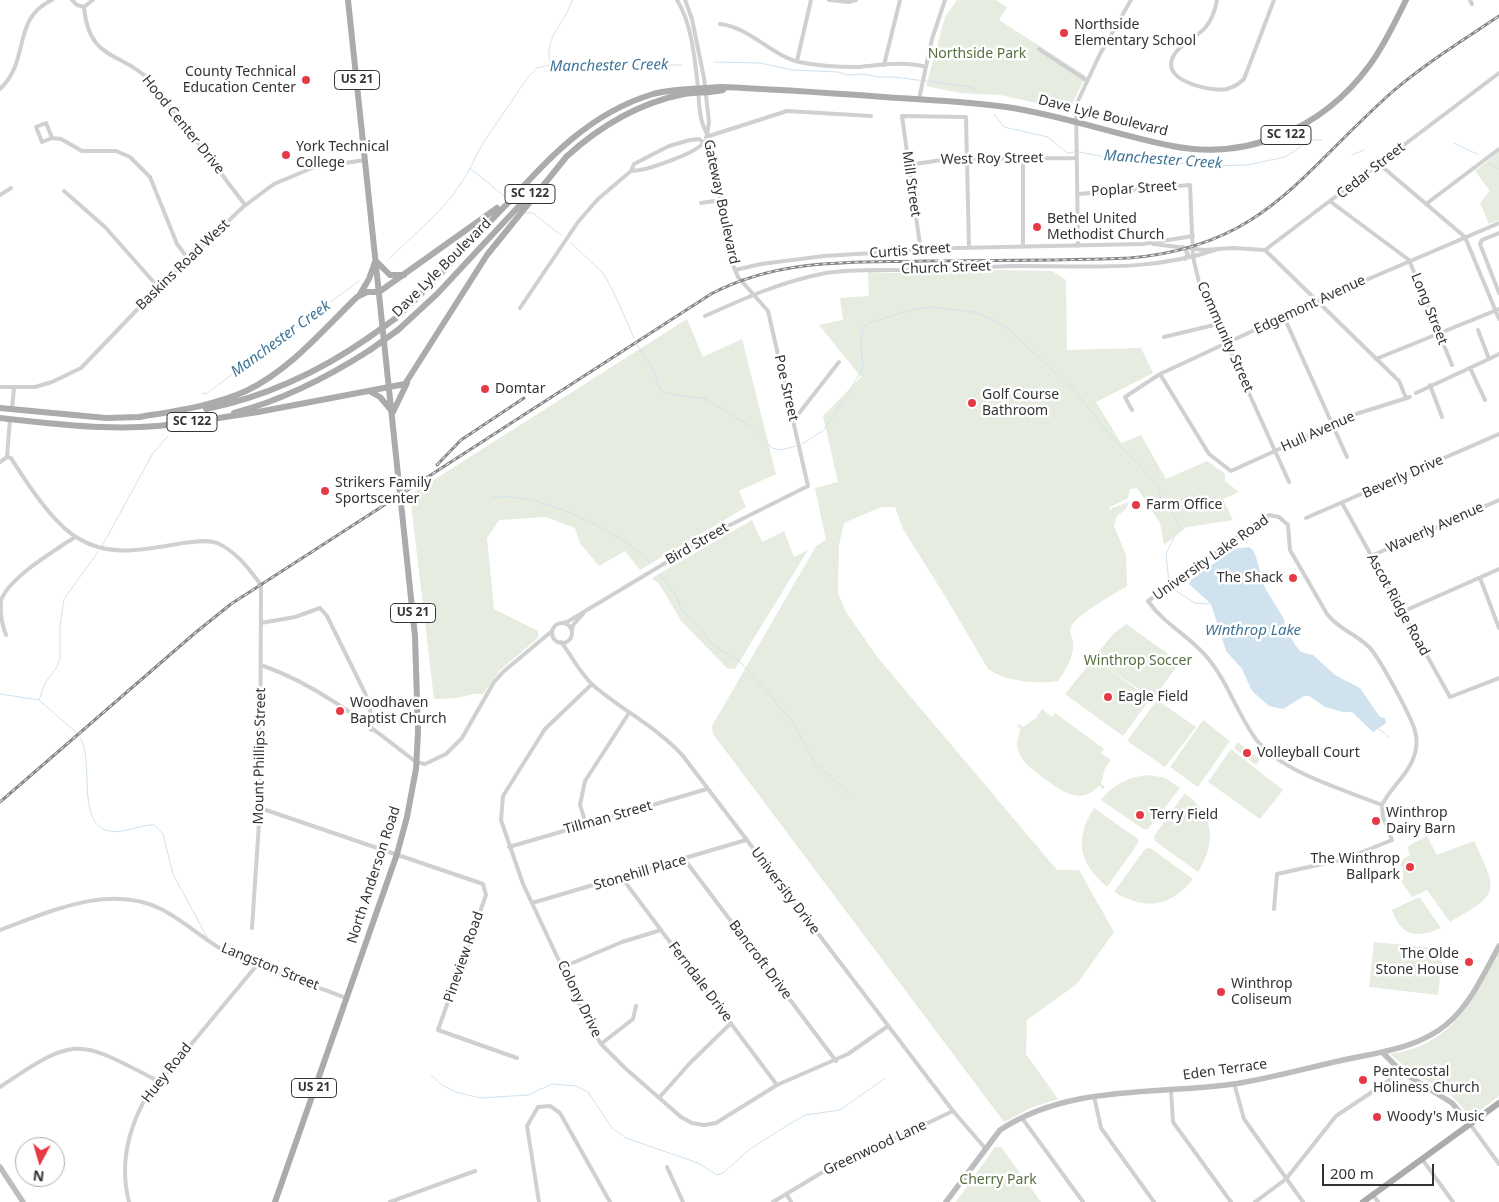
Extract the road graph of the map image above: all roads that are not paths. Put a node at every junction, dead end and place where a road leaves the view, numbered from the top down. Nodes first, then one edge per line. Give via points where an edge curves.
1 (52, 0) edge
2 (72, 0) edge
3 (93, 0) edge
4 (348, 0) edge
5 (811, 0) edge
6 (828, 0) edge
7 (856, 0) edge
8 (900, 0) edge
9 (945, 0) edge
10 (1131, 0) edge
11 (1217, 0) edge
12 (1274, 0) edge
13 (1406, 0) edge
14 (1470, 0) edge
15 (686, 1) edge
16 (679, 2) edge
17 (1472, 4) dead end
18 (84, 7) junction
19 (720, 24) dead end
20 (1039, 49) dead end
21 (797, 61) junction
22 (884, 65) junction
23 (926, 67) junction
24 (1499, 73) edge
25 (1086, 80) junction
26 (0, 89) edge
27 (701, 90) junction
28 (919, 100) junction
29 (871, 116) dead end
30 (1076, 122) junction
31 (52, 138) junction
32 (706, 138) junction
33 (1499, 149) edge
34 (1076, 154) junction
35 (567, 156) junction
36 (1023, 158) junction
37 (967, 159) junction
38 (365, 160) junction
39 (1379, 164) junction
40 (908, 165) junction
41 (631, 171) junction
42 (1190, 185) joint
43 (11, 188) dead end
44 (64, 191) dead end
45 (518, 192) junction
46 (1078, 194) junction
47 (0, 195) edge
48 (721, 200) junction
49 (1331, 202) junction
50 (701, 203) dead end
51 (1426, 204) junction
52 (246, 205) junction
53 (1499, 223) edge
54 (1499, 233) edge
55 (1193, 236) junction
56 (1465, 237) junction
57 (1147, 243) junction
58 (1078, 246) junction
59 (1024, 247) junction
60 (1183, 247) junction
61 (969, 248) junction
62 (1193, 249) junction
63 (1218, 249) junction
64 (1204, 250) junction
65 (1265, 250) junction
66 (921, 252) junction
67 (1193, 256) junction
68 (376, 259) junction
69 (1185, 259) junction
70 (188, 260) junction
71 (1409, 260) junction
72 (734, 270) junction
73 (407, 274) junction
74 (159, 288) junction
75 (380, 292) junction
76 (1499, 292) edge
77 (754, 294) junction
78 (357, 298) junction
79 (1317, 301) junction
80 (520, 308) dead end
81 (1497, 309) edge
82 (705, 316) dead end
83 (1284, 317) junction
84 (1499, 319) edge
85 (1218, 324) junction
86 (1478, 330) dead end
87 (1439, 332) junction
88 (1164, 338) dead end
89 (1227, 343) junction
90 (1499, 354) edge
91 (1376, 359) junction
92 (1489, 359) junction
93 (839, 362) dead end
94 (1452, 365) dead end
95 (1470, 368) junction
96 (1160, 374) junction
97 (409, 380) junction
98 (389, 385) junction
99 (1430, 385) junction
100 (0, 387) edge
101 (14, 388) junction
102 (370, 392) junction
103 (1416, 393) dead end
104 (1485, 400) dead end
105 (0, 408) edge
106 (12, 409) junction
107 (1132, 410) dead end
108 (392, 414) junction
109 (139, 417) junction
110 (1442, 417) dead end
111 (0, 418) edge
112 (10, 419) junction
113 (793, 421) junction
114 (186, 423) junction
115 (1333, 425) junction
116 (1499, 434) edge
117 (1275, 451) junction
118 (7, 457) junction
119 (1347, 457) dead end
120 (0, 462) edge
121 (1289, 482) dead end
122 (808, 486) joint
123 (1499, 500) edge
124 (1342, 503) junction
125 (1306, 518) dead end
126 (75, 537) junction
127 (1370, 556) junction
128 (1499, 569) edge
129 (1480, 578) junction
130 (588, 609) junction
131 (1402, 612) junction
132 (261, 623) junction
133 (562, 623) junction
134 (1499, 628) edge
135 (552, 631) junction
136 (572, 632) junction
137 (6, 635) dead end
138 (544, 637) junction
139 (553, 637) junction
140 (568, 640) junction
141 (561, 642) junction
142 (568, 651) junction
143 (261, 665) junction
144 (1499, 678) edge
145 (592, 684) junction
146 (629, 713) junction
147 (371, 730) junction
148 (416, 762) junction
149 (707, 788) junction
150 (1382, 805) junction
151 (260, 808) junction
152 (586, 824) junction
153 (746, 840) junction
154 (509, 847) junction
155 (397, 854) junction
156 (685, 860) junction
157 (622, 878) junction
158 (532, 903) junction
159 (1274, 909) dead end
160 (252, 928) dead end
161 (0, 930) edge
162 (661, 930) junction
163 (1499, 946) edge
164 (257, 965) junction
165 (563, 967) junction
166 (346, 998) junction
167 (636, 1006) dead end
168 (731, 1023) junction
169 (888, 1026) junction
170 (601, 1044) junction
171 (1382, 1052) junction
172 (517, 1058) dead end
173 (836, 1061) junction
174 (1402, 1072) junction
175 (158, 1081) junction
176 (1234, 1084) junction
177 (777, 1085) junction
178 (0, 1087) edge
179 (1170, 1090) junction
180 (1094, 1096) junction
181 (659, 1098) junction
182 (1499, 1103) edge
183 (953, 1112) junction
184 (1022, 1118) junction
185 (1470, 1124) junction
186 (985, 1148) junction
187 (1422, 1159) junction
188 (1499, 1164) edge
189 (667, 1166) dead end
190 (0, 1167) edge
191 (475, 1171) dead end
192 (1286, 1179) junction
193 (1373, 1194) junction
194 (787, 1195) junction
195 (23, 1202) edge
196 (129, 1202) edge
197 (275, 1202) edge
198 (390, 1202) edge
199 (539, 1202) edge
200 (610, 1202) edge
201 (683, 1202) edge
202 (773, 1202) edge
203 (791, 1202) edge
204 (946, 1202) edge
205 (1083, 1202) edge
206 (1154, 1202) edge
207 (1231, 1202) edge
208 (1255, 1202) edge
209 (1303, 1202) edge
210 (1363, 1202) edge
211 (1378, 1202) edge
212 (1453, 1202) edge

1 - 26 street via 36,11 26,26 18,63
2 - 18 street
3 - 18 street
4 - 38 main road, US 21
5 - 21 street
6 - 7 street
8 - 22 street
9 - 23 street
10 - 25 street
11 - 12 street via 1210,21 1177,51 1172,67 1175,76 1183,81 1224,90 1244,79
13 - 30 main road, Dave Lyle Boulevard / SC 122 via 1378,54 1349,90 1309,122 1274,139 1244,147 1195,149 1161,144
14 - 17 street
15 - 16 street
15 - 27 street, Gateway Boulevard via 692,19
16 - 27 street, Gateway Boulevard
18 - 52 street, Hood Center Drive via 87,28 95,43 152,82
19 - 21 street via 730,26
20 - 25 street
21 - 22 street via 838,67
22 - 23 street via 902,63
23 - 28 street
24 - 39 street, Cedar Street
25 - 30 street via 1076,105
27 - 28 main road, Dave Lyle Boulevard / SC 122 via 727,87
27 - 32 street, Gateway Boulevard via 701,124
27 - 32 street, Gateway Boulevard via 709,122
27 - 35 main road, Dave Lyle Boulevard / SC 122 via 624,115 596,132
27 - 45 main road, Dave Lyle Boulevard / SC 122 via 677,89 652,95 602,117 563,144
28 - 30 main road, Dave Lyle Boulevard / SC 122 via 1005,107
29 - 32 street via 787,110
30 - 34 street
31 - 31 street via 46,123 36,127 42,142
31 - 70 street via 82,151 116,151 130,157 150,178 177,244
32 - 41 street via 702,146 680,156
32 - 41 street via 669,146 634,164
32 - 48 street, Gateway Boulevard via 713,152
33 - 51 street
34 - 36 street, West Roy Street
34 - 46 street
35 - 97 main road via 491,249
35 - 114 main road, Dave Lyle Boulevard / SC 122, bridge via 437,294 398,330 370,350 334,373 292,393 237,412
36 - 37 street, West Roy Street
36 - 59 street
37 - 40 street, West Roy Street via 931,160
37 - 40 street, Mill Street via 966,117 902,116
37 - 61 street
38 - 52 street, Baskins Road West via 300,172 274,184
38 - 68 main road, US 21
39 - 49 street, Cedar Street
39 - 51 street
40 - 66 street, Mill Street
41 - 80 street via 582,217
42 - 46 street, Poplar Street
42 - 55 street, Community Street
43 - 47 street
44 - 74 street via 105,227
45 - 73 main road
45 - 109 main road, Dave Lyle Boulevard / SC 122, bridge via 396,318 327,364 266,392 204,409
46 - 58 street
48 - 50 street
48 - 72 street, Gateway Boulevard via 727,246
49 - 65 street, Cedar Street
49 - 71 street, Long Street
51 - 56 street
52 - 70 street, Baskins Road West
53 - 56 street, Edgemont Avenue
54 - 76 street via 1480,244
55 - 57 street, Curtis Street
55 - 62 street, Community Street
56 - 71 street, Edgemont Avenue
56 - 81 street
57 - 58 street, Curtis Street
57 - 60 street, Curtis Street
58 - 59 street, Curtis Street
59 - 61 street, Curtis Street
60 - 62 street, Curtis Street
60 - 67 street
60 - 69 street via 1188,253
61 - 66 street, Curtis Street
62 - 64 street, Curtis Street
62 - 67 street, Community Street
63 - 64 street, Curtis Street
63 - 65 street, Curtis Street
63 - 67 street
64 - 67 street
65 - 79 street
66 - 72 street, Curtis Street via 824,256
67 - 69 street, Church Street
67 - 85 street, Community Street via 1199,282
68 - 73 main road via 390,275
68 - 75 main road, US 21
68 - 78 main road via 367,284
69 - 77 street, Church Street via 1120,268 1020,266 848,270
70 - 74 street, Baskins Road West
71 - 79 street, Edgemont Avenue
71 - 87 street, Long Street
72 - 77 street, Gateway Boulevard
73 - 75 main road
74 - 101 street, Baskins Road West via 80,368 52,382
75 - 78 main road via 367,292
75 - 98 main road, North Anderson Road / US 21
77 - 82 street, Church Street
77 - 113 street, Poe Street via 766,307 770,319
78 - 109 main road via 289,364 257,385 210,404
79 - 83 street, Edgemont Avenue
79 - 91 street
81 - 84 street
81 - 87 street
83 - 89 street, Edgemont Avenue
83 - 115 street
85 - 88 street
85 - 89 street, Community Street
86 - 92 street
87 - 91 street
87 - 94 street, Long Street
89 - 96 street, Edgemont Avenue
89 - 117 street, Community Street
90 - 92 street
91 - 115 street, Hull Avenue via 1399,381 1408,398 1356,414
92 - 95 street
93 - 113 street
95 - 99 street
95 - 104 street
96 - 107 street, Edgemont Avenue via 1125,397
96 - 117 street, Hull Avenue via 1209,454 1231,471
97 - 98 main road via 401,386
97 - 108 main road
98 - 102 main road
98 - 108 main road, North Anderson Road / US 21
99 - 103 street
99 - 110 street
100 - 101 street, Baskins Road West
101 - 106 street
102 - 108 main road via 384,400
102 - 114 main road
105 - 106 main road, Dave Lyle Boulevard / SC 122
106 - 109 main road, Dave Lyle Boulevard / SC 122 via 106,418
108 - 148 main road, North Anderson Road / US 21 via 417,662
111 - 112 main road, Dave Lyle Boulevard / SC 122
112 - 114 main road, Dave Lyle Boulevard / SC 122 via 109,428
112 - 118 street
113 - 122 street, Poe Street
115 - 117 street, Hull Avenue
115 - 119 street
116 - 124 street, Beverly Drive
117 - 121 street, Community Street
118 - 120 street
118 - 126 street via 51,513
122 - 130 street, Bird Street via 722,528
123 - 127 street, Waverly Avenue
124 - 125 street, Beverly Drive
124 - 127 street, Ascot Ridge Road
126 - 132 street, Mount Phillips Street via 102,549 127,552 200,541 216,542 239,559 261,585
126 - 137 street via 11,586 1,601 1,623
127 - 131 street, Ascot Ridge Road
128 - 129 street
129 - 131 street
129 - 134 street
130 - 133 street, Bird Street
130 - 136 street, Bird Street via 572,625
131 - 144 street, Ascot Ridge Road via 1450,697
132 - 143 street, Mount Phillips Street
132 - 147 street via 295,617 320,608 365,693 370,708
133 - 135 street, Bird Street
133 - 136 street via 568,625
135 - 138 street, Bird Street
135 - 139 street
136 - 140 street, Bird Street
138 - 139 street
138 - 148 street, Bird Street via 503,672 462,738 446,754 425,764
139 - 141 street
140 - 141 street
140 - 142 street
141 - 142 street, University Drive
142 - 145 street, University Drive
143 - 147 street via 310,686
143 - 151 street, Mount Phillips Street
145 - 146 street, University Drive
145 - 154 street, Colony Drive via 546,729 503,796 501,820
146 - 149 street, University Drive via 652,726 673,745
146 - 152 street via 585,781 580,806
147 - 148 street
148 - 155 main road, North Anderson Road / US 21
149 - 152 street, Tillman Street
149 - 153 street, University Drive
150 - 150 street, University Lake Road via 1415,754 1416,731 1370,648 1334,623 1320,605 1290,550 1288,525 1279,517 1269,515 1148,601 1208,658 1264,749 1298,770
150 - 159 street via 1392,840 1345,859 1277,874
151 - 155 street
151 - 160 street, Mount Phillips Street
152 - 154 street, Tillman Street
153 - 156 street, Stonehill Place
153 - 169 street, University Drive
154 - 158 street, Colony Drive
155 - 166 main road, North Anderson Road / US 21
155 - 172 street, Pineview Road via 482,884 486,895 438,1030
156 - 157 street, Stonehill Place
156 - 173 street, Bancroft Drive
157 - 158 street, Stonehill Place
157 - 162 street, Ferndale Drive
158 - 165 street, Colony Drive
161 - 164 street, Langston Street via 81,904 124,898 161,909 213,944
162 - 165 street via 622,942
162 - 168 street, Ferndale Drive
163 - 171 street, Eden Terrace via 1465,1004 1446,1024 1424,1039
164 - 166 street, Langston Street
164 - 175 street, Huey Road
165 - 170 street, Colony Drive
166 - 197 main road, North Anderson Road / US 21
167 - 170 street via 633,1020
168 - 177 street, Ferndale Drive
168 - 181 street
169 - 173 street, Colony Drive
169 - 183 street, University Drive
170 - 181 street, Colony Drive
171 - 174 street
171 - 176 street, Eden Terrace
173 - 177 street, Colony Drive
174 - 185 street via 1446,1098
174 - 192 street via 1336,1116
175 - 178 street via 110,1056 78,1048 64,1049 48,1056
175 - 196 street, Huey Road via 138,1113 128,1144 125,1175
176 - 179 street, Eden Terrace
176 - 192 street via 1244,1119
177 - 181 street, Colony Drive via 716,1123 704,1125 681,1118
179 - 180 street, Eden Terrace
179 - 207 street via 1173,1122
180 - 184 street, Eden Terrace via 1064,1102
180 - 206 street via 1101,1128
182 - 185 main road
183 - 186 street, University Drive
183 - 194 street, Greenwood Lane via 846,1158
184 - 186 street, Eden Terrace via 1000,1130
184 - 205 street
185 - 187 main road
185 - 188 street
186 - 204 street, Eden Terrace
187 - 193 main road
187 - 212 street
189 - 201 street
190 - 195 street
191 - 198 street
192 - 208 street
192 - 209 street
193 - 210 main road
193 - 211 street
194 - 202 street, Greenwood Lane
194 - 203 street
199 - 200 street via 527,1126 538,1107 550,1106 560,1113

